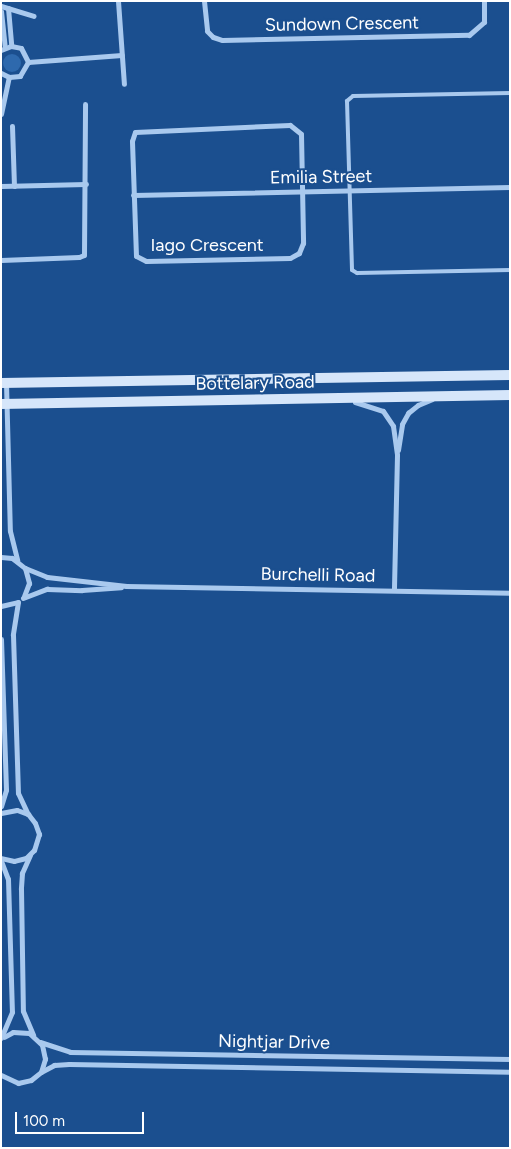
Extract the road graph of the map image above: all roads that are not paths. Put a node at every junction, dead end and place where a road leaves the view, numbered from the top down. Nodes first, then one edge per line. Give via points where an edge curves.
1 (118, 1) edge
2 (204, 1) edge
3 (484, 1) edge
4 (1, 6) edge
5 (8, 8) junction
6 (1, 11) edge
7 (33, 16) dead end
8 (5, 48) edge
9 (122, 55) junction
10 (28, 62) junction
11 (1, 73) edge
12 (9, 77) junction
13 (124, 84) dead end
14 (510, 93) edge
15 (85, 104) dead end
16 (1, 114) edge
17 (12, 126) dead end
18 (86, 184) junction
19 (1, 186) edge
20 (14, 186) junction
21 (510, 187) edge
22 (350, 190) junction
23 (302, 192) junction
24 (133, 195) junction
25 (1, 260) edge
26 (510, 270) edge
27 (510, 375) edge
28 (4, 383) edge
29 (447, 394) junction
30 (510, 395) edge
31 (336, 398) junction
32 (4, 404) edge
33 (397, 455) junction
34 (1, 557) edge
35 (17, 560) junction
36 (25, 568) junction
37 (126, 586) junction
38 (394, 590) junction
39 (510, 593) edge
40 (20, 600) junction
41 (1, 606) edge
42 (1, 639) edge
43 (1, 806) edge
44 (1, 813) edge
45 (28, 814) junction
46 (30, 855) junction
47 (1, 860) edge
48 (33, 1035) junction
49 (1, 1039) edge
50 (40, 1042) junction
51 (510, 1059) edge
52 (41, 1072) junction
53 (510, 1072) edge
54 (1, 1075) edge

1 - 9 street
2 - 3 street, Sundown Crescent via 207,31 222,40 469,35 484,22
4 - 5 street
5 - 7 street
5 - 8 street
6 - 8 street
8 - 10 street via 25,52
9 - 10 street
9 - 13 street
10 - 12 street via 24,72
11 - 12 street
12 - 16 street
14 - 22 lane via 350,97 347,101
15 - 18 street
17 - 20 street
18 - 20 street
18 - 25 street via 86,246 82,256
19 - 20 street
21 - 22 street, Emilia Street
22 - 23 street, Emilia Street
22 - 26 lane via 351,268 354,272
23 - 24 street, Emilia Street
23 - 24 street, Iago Crescent via 303,243 296,256 166,260 146,260 134,252
23 - 24 street, Iago Crescent via 301,134 290,125 139,130 132,141
27 - 28 main road, Bottelary Road
28 - 32 street
29 - 30 main road, Bottelary Road
29 - 31 main road, Bottelary Road
29 - 33 street via 418,404 408,414 402,424
31 - 32 main road, Bottelary Road
31 - 33 street via 383,411 393,426
32 - 35 street via 10,531
33 - 38 street
34 - 35 street
35 - 36 street
36 - 37 street, Burchelli Road via 47,578
36 - 40 street via 29,583
37 - 38 street, Burchelli Road
37 - 40 street, Burchelli Road via 47,589
38 - 39 street, Burchelli Road
40 - 41 street, Burchelli Road
40 - 45 street via 13,635 18,793
42 - 43 street via 6,790
44 - 45 street via 11,810
45 - 46 street via 36,823 39,834
46 - 47 street via 14,861
46 - 48 street via 22,873 20,889 24,1011
47 - 49 street via 8,879 12,1012
48 - 49 street via 14,1032
48 - 50 street
50 - 51 street, Nightjar Drive via 70,1052
50 - 52 street via 45,1059
52 - 53 street, Nightjar Drive via 54,1065 69,1064
52 - 54 street, Nightjar Drive via 25,1082 12,1082

